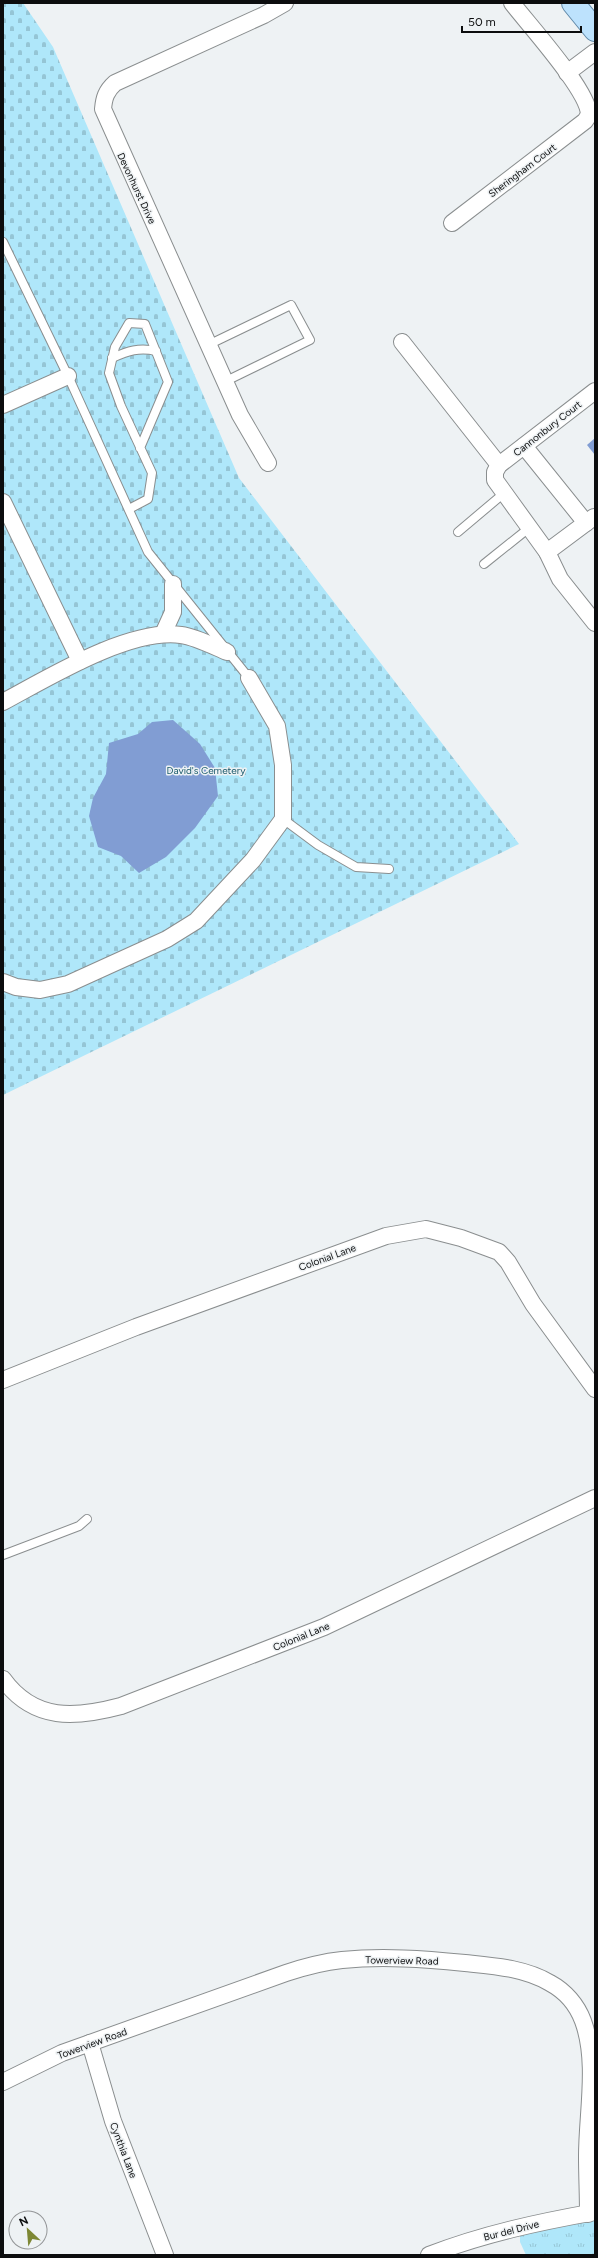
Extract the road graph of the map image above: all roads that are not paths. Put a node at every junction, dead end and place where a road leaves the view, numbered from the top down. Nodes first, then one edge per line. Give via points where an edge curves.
1 (285, 3) edge
2 (512, 3) edge
3 (574, 3) edge
4 (595, 30) edge
5 (595, 52) edge
6 (567, 73) junction
7 (592, 116) edge
8 (452, 222) dead end
9 (3, 242) edge
10 (402, 342) dead end
11 (208, 345) junction
12 (156, 351) junction
13 (112, 358) junction
14 (68, 376) junction
15 (224, 382) junction
16 (595, 391) edge
17 (3, 405) edge
18 (524, 446) junction
19 (140, 448) junction
20 (268, 464) dead end
21 (499, 466) junction
22 (504, 494) junction
23 (3, 502) edge
24 (129, 510) junction
25 (591, 519) edge
26 (529, 528) junction
27 (458, 532) dead end
28 (547, 552) junction
29 (484, 564) dead end
30 (172, 584) junction
31 (595, 623) edge
32 (163, 634) junction
33 (227, 652) junction
34 (80, 661) junction
35 (249, 678) joint
36 (3, 702) edge
37 (283, 819) junction
38 (389, 869) dead end
39 (3, 982) edge
40 (3, 1380) edge
41 (595, 1389) edge
42 (595, 1498) edge
43 (87, 1520) dead end
44 (3, 1555) edge
45 (3, 1679) edge
46 (90, 2044) junction
47 (3, 2082) edge
48 (592, 2213) edge
49 (165, 2255) edge
50 (429, 2255) edge

1 - 11 street, Devonhurst Drive via 115,83 108,89 104,99 103,110 106,120
2 - 6 street
3 - 4 main road
5 - 6 street
6 - 7 street via 583,96
7 - 8 street, Sheringham Court
9 - 14 lane
10 - 21 street
11 - 15 street, Devonhurst Drive
11 - 15 lane via 291,305 310,340
12 - 13 lane via 131,350
12 - 13 lane via 145,324 129,323 115,347
12 - 19 lane via 168,382
13 - 19 lane via 109,373
14 - 17 street
14 - 24 lane
15 - 20 street, Devonhurst Drive
16 - 18 street, Cannonbury Court
18 - 21 street, Cannonbury Court
18 - 25 street
19 - 24 lane via 152,473 148,499
21 - 22 street via 495,472 495,480
22 - 26 street
22 - 27 lane
23 - 34 street
24 - 30 lane via 148,552
25 - 28 street
26 - 28 street
26 - 29 lane
28 - 31 street via 560,579
30 - 32 street via 174,612
30 - 33 lane
32 - 33 street via 182,635
32 - 34 street via 124,644
33 - 35 lane
34 - 36 street
35 - 37 street via 278,726 283,766
37 - 38 lane via 318,845 356,866
37 - 39 street via 253,860 196,921 168,939 68,984 40,990 16,987
40 - 41 street, Colonial Lane via 136,1327 386,1236 426,1229 499,1252 508,1262 532,1304
42 - 45 street, Colonial Lane via 324,1627 121,1706 72,1716 56,1714 38,1709 20,1698
43 - 44 lane via 79,1526
46 - 47 street, Towerview Road via 62,2053
46 - 48 street, Towerview Road via 286,1973 334,1961 384,1957 425,1959 506,1967 526,1972 550,1982 562,1991 574,2003 584,2021 591,2075 587,2156
46 - 49 street, Cynthia Lane via 113,2121
48 - 50 street, Bur del Drive via 503,2231

